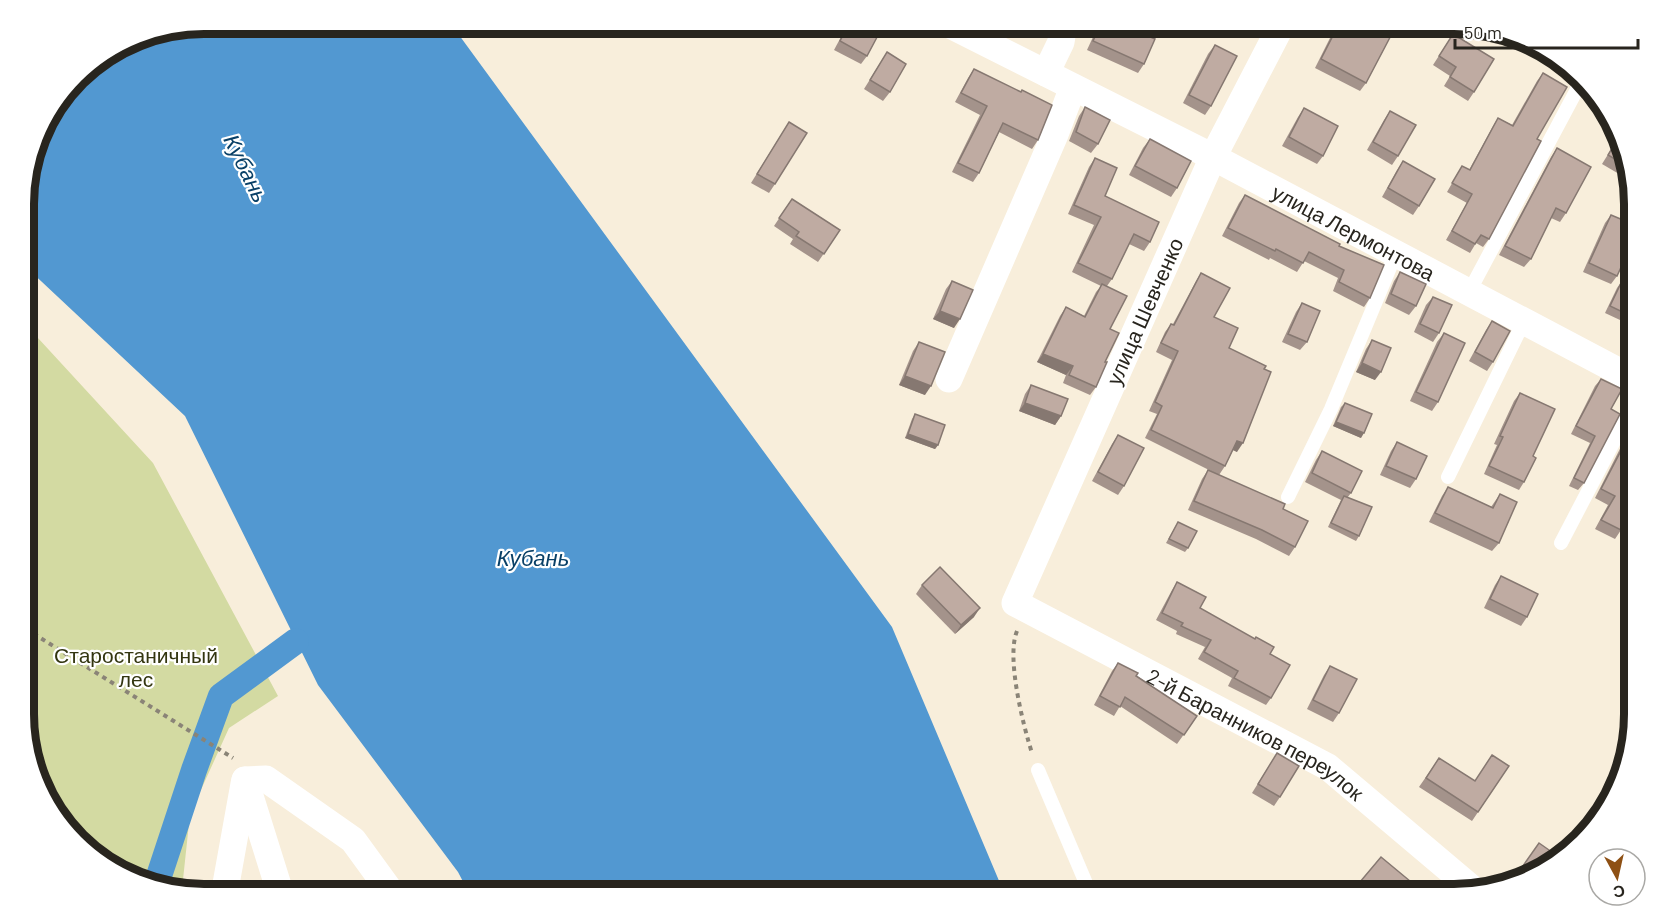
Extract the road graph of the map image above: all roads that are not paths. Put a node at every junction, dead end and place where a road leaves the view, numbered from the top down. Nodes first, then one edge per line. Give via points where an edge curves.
1 (968, 34) edge
2 (1062, 34) edge
3 (1277, 34) edge
4 (1046, 73) junction
5 (1073, 87) junction
6 (1578, 88) edge
7 (1213, 157) junction
8 (1396, 253) junction
9 (1469, 292) junction
10 (1524, 321) junction
11 (1624, 374) edge
12 (949, 379) dead end
13 (1624, 422) edge
14 (1448, 477) dead end
15 (1288, 497) dead end
16 (1561, 543) dead end
17 (1022, 607) joint
18 (1038, 770) road end
19 (256, 779) junction
20 (227, 884) edge
21 (279, 884) edge
22 (385, 884) edge
23 (1086, 884) edge
24 (1466, 884) edge

1 - 4 street, улица Лермонтова
2 - 4 street
3 - 7 street, улица Шевченко
4 - 5 street, улица Лермонтова
5 - 7 street, улица Лермонтова
5 - 12 street
6 - 9 lane
7 - 8 street, улица Лермонтова
7 - 17 street, улица Шевченко
8 - 9 street, улица Лермонтова
8 - 15 lane via 1331,409
9 - 10 street, улица Лермонтова
10 - 11 street, улица Лермонтова
10 - 14 lane
13 - 16 lane
17 - 24 street, 2-й Баранников переулок via 1328,767
18 - 23 lane
19 - 20 street
19 - 21 street
19 - 22 street via 353,840

